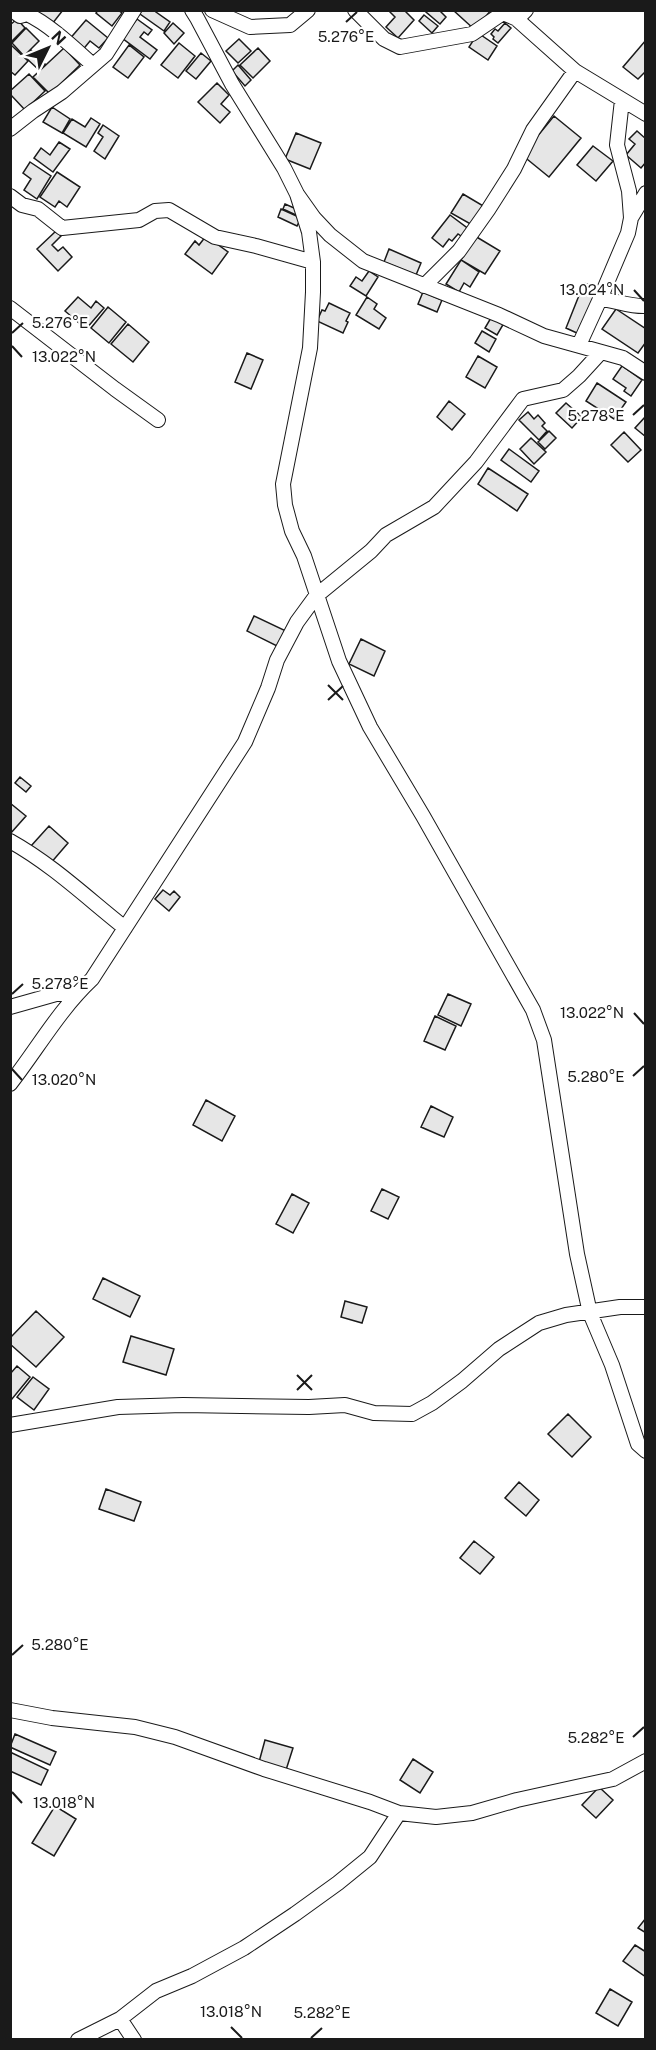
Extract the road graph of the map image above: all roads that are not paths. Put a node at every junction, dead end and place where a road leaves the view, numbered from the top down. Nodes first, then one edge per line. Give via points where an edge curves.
1 (12, 10) edge
2 (134, 10) edge
3 (192, 10) edge
4 (212, 10) edge
5 (308, 10) edge
6 (355, 10) edge
7 (516, 13) edge
8 (93, 65) junction
9 (575, 71) junction
10 (622, 100) junction
11 (645, 114) edge
12 (10, 129) edge
13 (645, 193) edge
14 (297, 194) junction
15 (10, 195) edge
16 (631, 218) junction
17 (313, 262) junction
18 (424, 286) junction
19 (600, 299) junction
20 (645, 306) edge
21 (10, 308) edge
22 (579, 345) junction
23 (601, 352) junction
24 (645, 373) edge
25 (158, 420) dead end
26 (316, 596) junction
27 (10, 842) edge
28 (125, 928) junction
29 (76, 994) junction
30 (10, 1007) edge
31 (10, 1084) edge
32 (645, 1307) edge
33 (590, 1312) junction
34 (10, 1425) edge
35 (645, 1451) edge
36 (10, 1710) edge
37 (645, 1761) edge
38 (399, 1813) junction
39 (120, 2019) junction
40 (78, 2040) edge
41 (134, 2040) edge

1 - 8 street via 20,16 34,17
2 - 8 street via 106,54
3 - 14 street
4 - 5 street via 250,27 290,25
6 - 7 street via 384,39 400,47 472,34 502,13
7 - 9 street
8 - 12 street
9 - 10 street
9 - 18 street via 533,130 488,210 459,251
10 - 11 street
10 - 16 street via 616,145 629,190
13 - 16 street
14 - 17 street
14 - 18 street via 344,248 363,261
15 - 17 street via 22,205 38,208 62,228 139,220 155,211 169,210 215,237
16 - 19 street
17 - 26 street via 310,348 283,484 292,531
18 - 22 street via 544,336
19 - 20 street
19 - 22 street
21 - 25 street
22 - 23 street
23 - 24 street via 623,358
23 - 26 street via 563,390 523,399 476,462 434,507 386,535
26 - 28 street via 277,660 245,742
26 - 33 street via 339,662 370,727 533,1010 544,1040 577,1254
27 - 28 street via 27,850
28 - 29 street via 92,979
29 - 30 street via 56,994
29 - 31 street
32 - 33 street
33 - 34 street via 539,1323 412,1414 374,1413 345,1405 183,1405 118,1407
33 - 35 street via 638,1444
36 - 38 street via 135,1727 175,1737
37 - 38 street via 613,1779 472,1813 436,1818
38 - 39 street via 370,1857 338,1883 243,1948 156,1991
39 - 40 street
39 - 41 street

